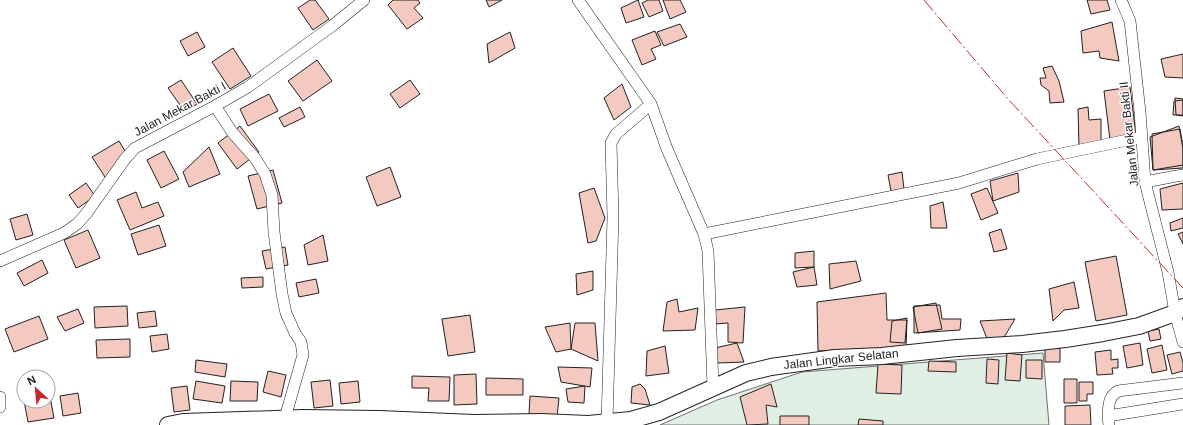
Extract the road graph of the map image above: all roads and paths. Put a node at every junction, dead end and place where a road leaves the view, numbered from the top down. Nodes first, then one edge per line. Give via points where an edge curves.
1 (364, 0) edge
2 (578, 0) edge
3 (1120, 0) edge
4 (650, 104) junction
5 (215, 106) junction
6 (1142, 137) junction
7 (1183, 176) edge
8 (1145, 182) junction
9 (704, 234) junction
10 (0, 261) edge
11 (1179, 310) edge
12 (1183, 342) edge
13 (1183, 383) edge
14 (713, 387) junction
15 (0, 397) edge
16 (1183, 404) edge
17 (0, 407) edge
18 (285, 418) junction
19 (1109, 420) edge
20 (302, 421) edge
21 (608, 422) junction
22 (406, 423) edge
23 (541, 423) edge
24 (178, 424) edge

1 - 5 street, Jalan Mekar Bakti I via 248,87
2 - 4 street
3 - 6 street, Jalan Mekar Bakti II via 1130,21
4 - 9 street
4 - 21 street via 616,134 611,143 613,217
5 - 10 street, Jalan Mekar Bakti I via 135,148 86,214 64,233
5 - 18 street via 232,132 255,158 265,174 272,195 282,294 286,313 301,342 304,355
6 - 8 street, Jalan Mekar Bakti II
6 - 9 street via 1037,159 959,183
7 - 8 street
8 - 11 street, Jalan Mekar Bakti II
9 - 14 street via 708,251
11 - 12 street, Jalan Mekar Bakti II
11 - 14 street, Jalan Lingkar Selatan via 1139,326 1065,339 791,363 746,373
13 - 19 street via 1118,391 1112,394 1109,401
14 - 21 street, Jalan Lingkar Selatan via 658,412 631,420
15 - 17 street
16 - 19 street
18 - 20 street, Jalan Lingkar Selatan
18 - 24 street, Jalan Lingkar Selatan
20 - 22 street, Jalan Lingkar Selatan via 343,418
21 - 23 street, Jalan Lingkar Selatan
22 - 23 street, Jalan Lingkar Selatan

